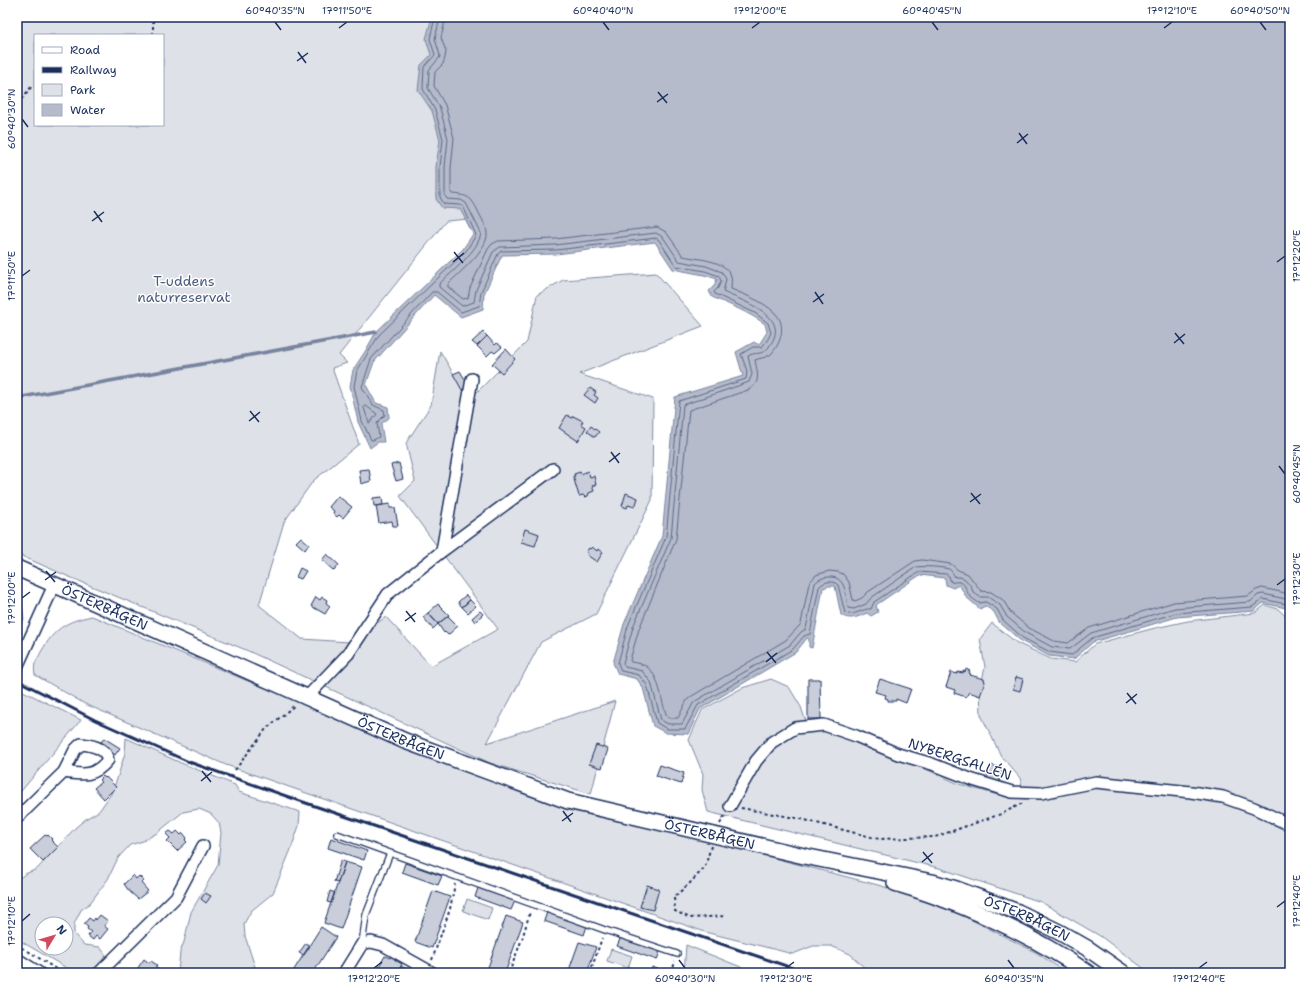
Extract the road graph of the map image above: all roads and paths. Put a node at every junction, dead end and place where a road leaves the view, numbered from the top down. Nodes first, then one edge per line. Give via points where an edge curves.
1 (153, 17) edge
2 (153, 34) edge
3 (34, 85) edge
4 (17, 102) edge
5 (472, 379) dead end
6 (553, 469) dead end
7 (442, 551) junction
8 (17, 568) edge
9 (54, 585) junction
10 (17, 667) edge
11 (307, 697) junction
12 (235, 770) dead end
13 (64, 772) dead end
14 (1042, 793) junction
15 (730, 806) junction
16 (17, 818) edge
17 (1290, 825) edge
18 (337, 834) dead end
19 (714, 835) junction
20 (203, 846) dead end
21 (390, 853) junction
22 (804, 856) junction
23 (457, 876) junction
24 (532, 903) junction
25 (726, 916) dead end
26 (605, 930) junction
27 (362, 944) junction
28 (17, 945) edge
29 (677, 954) joint
30 (17, 959) edge
31 (431, 972) edge
32 (39, 973) edge
33 (62, 973) edge
34 (99, 973) edge
35 (344, 973) edge
36 (509, 973) edge
37 (590, 973) edge
38 (672, 973) edge
39 (1088, 973) edge
40 (1123, 973) edge

1 - 2 path
3 - 4 path
5 - 7 street
6 - 7 street
7 - 11 street via 388,594 348,654
8 - 9 main road, ÖSTERBÅGEN
9 - 10 street
9 - 11 main road, ÖSTERBÅGEN
11 - 12 path via 266,729
11 - 19 main road, ÖSTERBÅGEN via 405,741 568,801
13 - 16 street
14 - 15 path via 1002,814 935,837 879,839 801,819
14 - 15 street, NYBERGSALLÉN via 1012,792 973,780 824,725 795,728 772,742 756,761
14 - 17 street, NYBERGSALLÉN via 1096,782 1191,792 1223,798 1254,808
15 - 19 path
18 - 21 lane
19 - 22 main road, ÖSTERBÅGEN
19 - 25 path via 705,867 674,897 674,911 690,918
20 - 34 street via 176,897
21 - 23 lane
21 - 27 lane via 366,915
22 - 39 main road, ÖSTERBÅGEN via 901,884 954,904 1026,935
22 - 40 main road, ÖSTERBÅGEN via 932,882 995,902 1059,932
23 - 24 lane
23 - 31 path
24 - 26 lane
24 - 36 path
26 - 29 lane
26 - 37 path
27 - 31 street via 371,942 383,945
27 - 35 street
28 - 33 path
29 - 38 path
30 - 32 street

